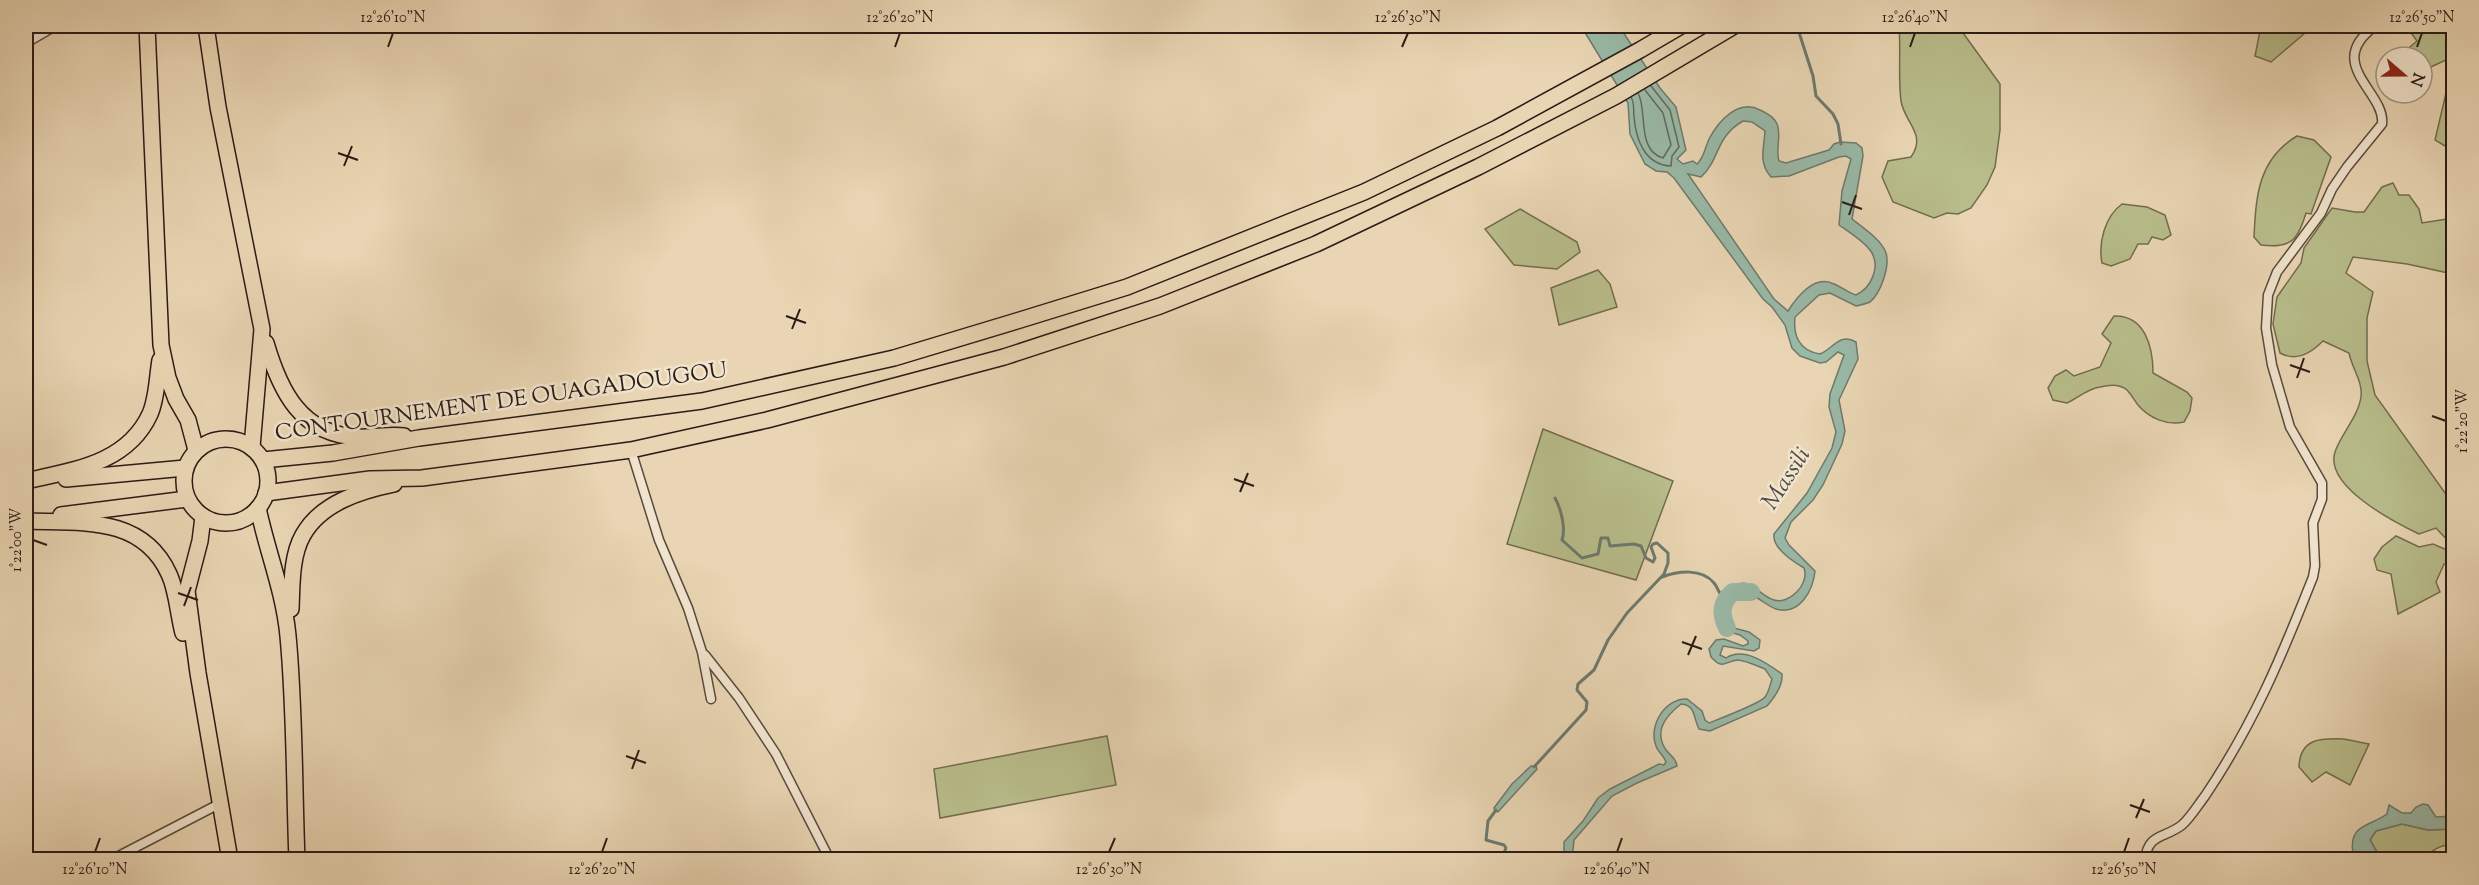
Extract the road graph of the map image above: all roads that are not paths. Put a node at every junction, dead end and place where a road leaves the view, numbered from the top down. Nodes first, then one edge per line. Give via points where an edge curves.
1 (55, 26) edge
2 (147, 26) edge
3 (206, 26) edge
4 (1681, 26) edge
5 (1734, 26) edge
6 (2375, 26) edge
7 (26, 43) edge
8 (262, 329) junction
9 (161, 345) junction
10 (419, 438) junction
11 (252, 447) junction
12 (196, 450) junction
13 (631, 450) junction
14 (263, 460) junction
15 (185, 468) junction
16 (422, 478) junction
17 (26, 482) edge
18 (266, 493) junction
19 (187, 499) junction
20 (258, 508) junction
21 (203, 517) junction
22 (26, 520) edge
23 (288, 636) junction
24 (702, 652) junction
25 (198, 673) junction
26 (711, 699) dead end
27 (221, 803) junction
28 (111, 860) edge
29 (230, 860) edge
30 (297, 860) edge
31 (830, 860) edge
32 (2145, 860) edge

1 - 7 street
2 - 9 highway
3 - 8 highway
4 - 10 highway, CONTOURNEMENT DE OUAGADOUGOU via 1458,149 1364,192 1127,287 894,358 702,401
5 - 13 highway via 1616,96 1478,167 1316,244 1160,306 1004,357 886,390
6 - 32 street via 2357,44 2355,61 2361,80 2383,116 2382,124 2347,166 2321,213 2277,272 2268,295 2266,328 2272,365 2297,443 2322,483 2322,499 2313,523 2313,577 2278,665 2238,745 2190,817 2170,833 2154,839 2147,846
8 - 10 highway via 282,387 296,409 312,423 332,433 358,437 390,434
8 - 11 highway
9 - 12 highway via 168,378 188,420
9 - 17 highway via 151,413 137,437 118,453 92,465
10 - 14 highway, CONTOURNEMENT DE OUAGADOUGOU
11 - 12 highway via 232,438 221,438
11 - 14 highway
12 - 15 highway
13 - 16 highway
13 - 24 street via 659,540
14 - 18 highway via 268,476
15 - 17 highway
15 - 19 highway via 183,485
16 - 18 highway via 370,479
16 - 23 highway via 352,495 316,518 302,536 296,556
18 - 20 highway
19 - 21 highway
19 - 22 highway
20 - 21 highway via 230,523
20 - 23 highway via 281,591
21 - 25 highway via 187,591
22 - 25 highway via 103,524 145,541 170,576 184,636
23 - 30 highway
24 - 26 street
24 - 31 street via 776,754
25 - 27 highway
27 - 28 street
27 - 29 highway

